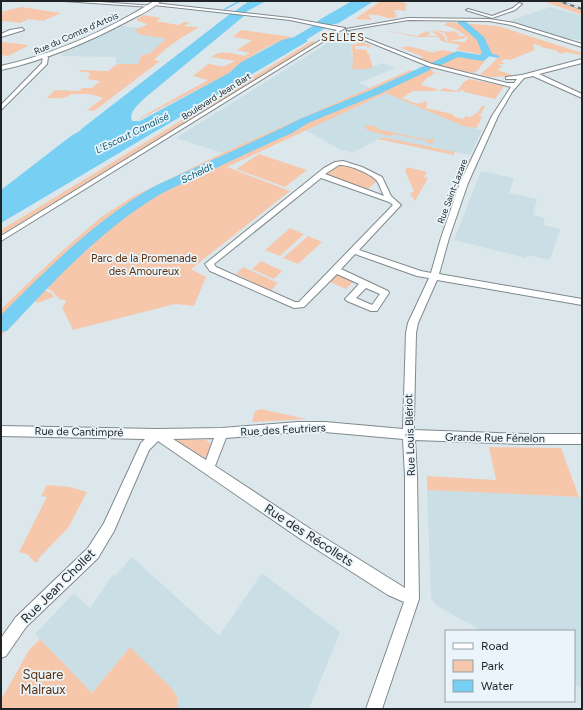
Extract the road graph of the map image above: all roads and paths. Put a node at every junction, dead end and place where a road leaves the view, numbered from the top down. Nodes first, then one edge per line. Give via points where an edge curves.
1 (66, 1) edge
2 (157, 3) edge
3 (520, 4) dead end
4 (492, 17) junction
5 (468, 20) junction
6 (512, 24) junction
7 (22, 29) dead end
8 (338, 29) junction
9 (364, 29) junction
10 (349, 30) junction
11 (357, 35) junction
12 (1, 36) edge
13 (582, 46) edge
14 (45, 56) junction
15 (37, 60) junction
16 (582, 61) edge
17 (44, 64) junction
18 (1, 68) edge
19 (534, 74) junction
20 (522, 77) junction
21 (505, 81) junction
22 (517, 83) junction
23 (510, 90) junction
24 (582, 96) edge
25 (1, 108) edge
26 (320, 175) junction
27 (388, 200) junction
28 (1, 239) edge
29 (353, 251) junction
30 (336, 270) junction
31 (434, 277) junction
32 (365, 283) dead end
33 (582, 302) edge
34 (1, 431) edge
35 (222, 433) junction
36 (157, 434) junction
37 (409, 434) junction
38 (582, 439) edge
39 (208, 469) junction
40 (412, 599) junction
41 (1, 651) edge
42 (374, 709) edge

1 - 2 street
2 - 8 street via 312,23
2 - 14 main road, Rue du Comte d'Artois via 129,19
3 - 4 street via 514,9
4 - 5 street via 467,7 473,16
4 - 6 street
5 - 6 street
5 - 9 street via 419,20
5 - 10 street via 408,19
5 - 13 street via 504,25
6 - 13 street
7 - 12 street
8 - 10 street
8 - 28 street, Boulevard Jean Bart
9 - 10 street
9 - 11 street
10 - 11 street
11 - 21 street via 430,65 485,79
14 - 15 main road, Rue du Comte d'Artois
14 - 17 street
15 - 17 street
15 - 18 main road, Rue du Comte d'Artois
16 - 19 street
17 - 25 street
19 - 20 street
19 - 24 street
20 - 21 street
20 - 22 street, Rue Saint-Lazare
21 - 22 street
21 - 23 street
22 - 23 street, Rue Saint-Lazare
23 - 31 street, Rue Saint-Lazare via 495,116 461,190 444,238
26 - 27 street
26 - 27 street via 335,164 350,163 380,178
26 - 30 street via 209,264 213,269 294,304 301,304
27 - 29 street via 397,205
29 - 30 street
29 - 31 street
30 - 32 street
31 - 33 street
31 - 37 street, Rue Louis Blériot via 411,333 408,382
34 - 36 street, Rue de Cantimpré
35 - 36 street, Rue des Feutriers
35 - 37 street, Rue des Feutriers via 325,427
35 - 39 street
36 - 39 street, Rue des Récollets
36 - 41 street, Rue Jean Chollet via 144,447 109,527 94,553 22,622
37 - 38 street, Grande Rue Fénelon
37 - 40 street, Rue Louis Blériot
39 - 40 street, Rue des Récollets via 393,590
40 - 42 street

